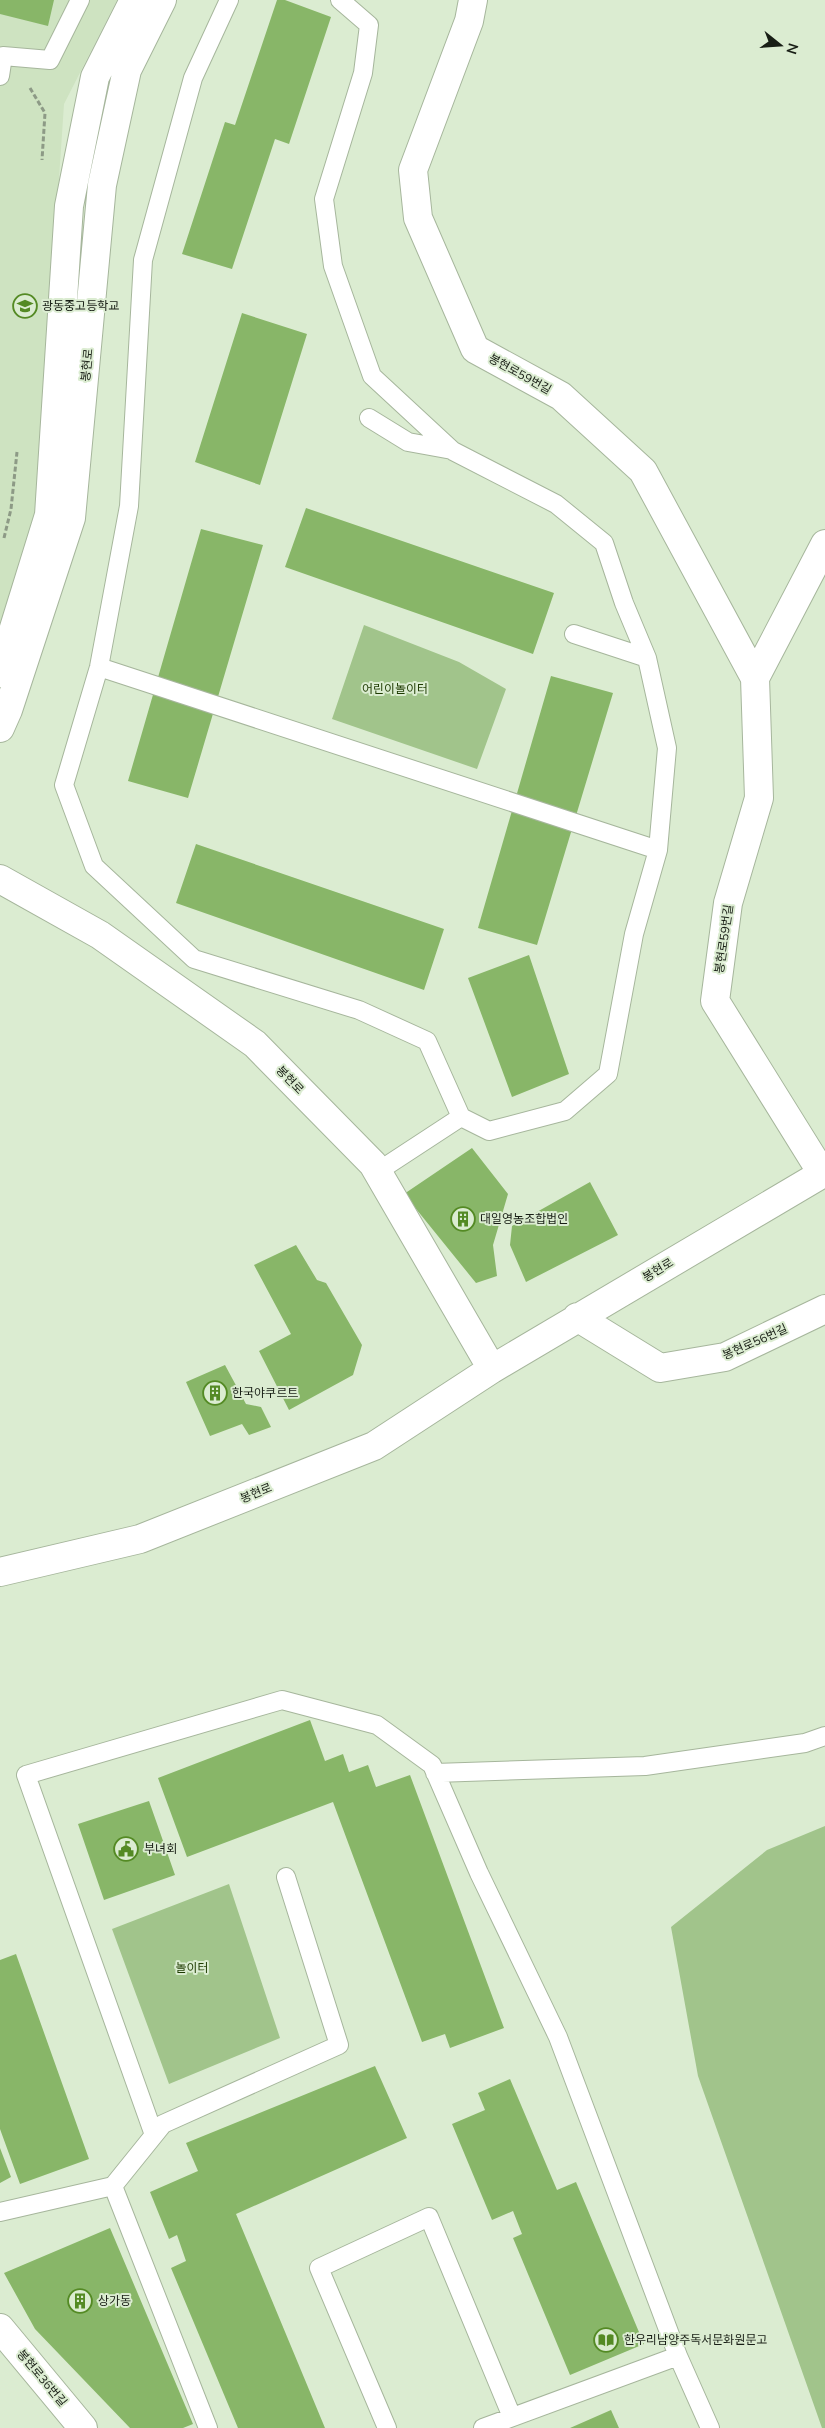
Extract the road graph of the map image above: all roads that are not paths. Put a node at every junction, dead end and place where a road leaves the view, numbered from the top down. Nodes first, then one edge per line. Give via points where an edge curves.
1 (80, 0) edge
2 (134, 0) edge
3 (162, 0) edge
4 (229, 0) edge
5 (340, 0) edge
6 (474, 0) edge
7 (1, 55) edge
8 (0, 76) edge
9 (369, 418) dead end
10 (453, 451) junction
11 (825, 544) edge
12 (574, 634) dead end
13 (647, 658) junction
14 (99, 667) junction
15 (0, 673) edge
16 (755, 678) junction
17 (0, 728) edge
18 (658, 850) junction
19 (0, 879) edge
20 (461, 1117) junction
21 (377, 1172) junction
22 (824, 1173) edge
23 (825, 1309) edge
24 (577, 1317) junction
25 (492, 1369) junction
26 (0, 1572) edge
27 (825, 1736) edge
28 (435, 1773) junction
29 (286, 1877) dead end
30 (154, 2135) junction
31 (113, 2186) junction
32 (0, 2212) edge
33 (0, 2328) edge
34 (678, 2356) junction
35 (512, 2417) junction
36 (83, 2428) edge
37 (208, 2428) edge
38 (387, 2428) edge
39 (483, 2428) edge
40 (710, 2428) edge

1 - 7 lane via 50,60
2 - 15 street via 95,77 69,206 49,515
3 - 17 street, 봉현로 via 127,70 102,185 71,518
4 - 14 lane via 193,78 143,260 129,506
5 - 10 lane via 369,25 363,73 324,198 333,266 372,376
6 - 16 street, 봉현로59번길 via 412,170 418,218 475,349 561,396 643,471
7 - 8 lane
9 - 10 lane via 408,442
10 - 13 lane via 556,504 604,543
11 - 16 street, 봉현로59번길
12 - 13 lane
13 - 18 lane via 667,748
14 - 18 lane
14 - 20 lane via 64,785 94,866 194,959 359,1010 427,1041
16 - 22 street, 봉현로59번길 via 759,798 728,903 715,1001
18 - 20 lane via 634,934 608,1074 564,1111 488,1131
19 - 21 street, 봉현로 via 100,935 256,1044 373,1164
20 - 21 lane
21 - 25 street, 봉현로
22 - 24 street, 봉현로
23 - 24 street, 봉현로56번길 via 725,1357 660,1368
24 - 25 street, 봉현로
25 - 26 street, 봉현로 via 374,1446 140,1539
27 - 28 lane via 805,1744 645,1766
28 - 30 lane via 432,1765 377,1725 282,1700 26,1775
28 - 34 lane via 558,2037
29 - 30 lane via 339,2045 163,2124
30 - 31 lane
31 - 32 lane
31 - 37 lane
33 - 36 street, 봉현로36번길
34 - 35 lane
34 - 40 lane
35 - 38 lane via 429,2217 320,2268
35 - 39 lane

